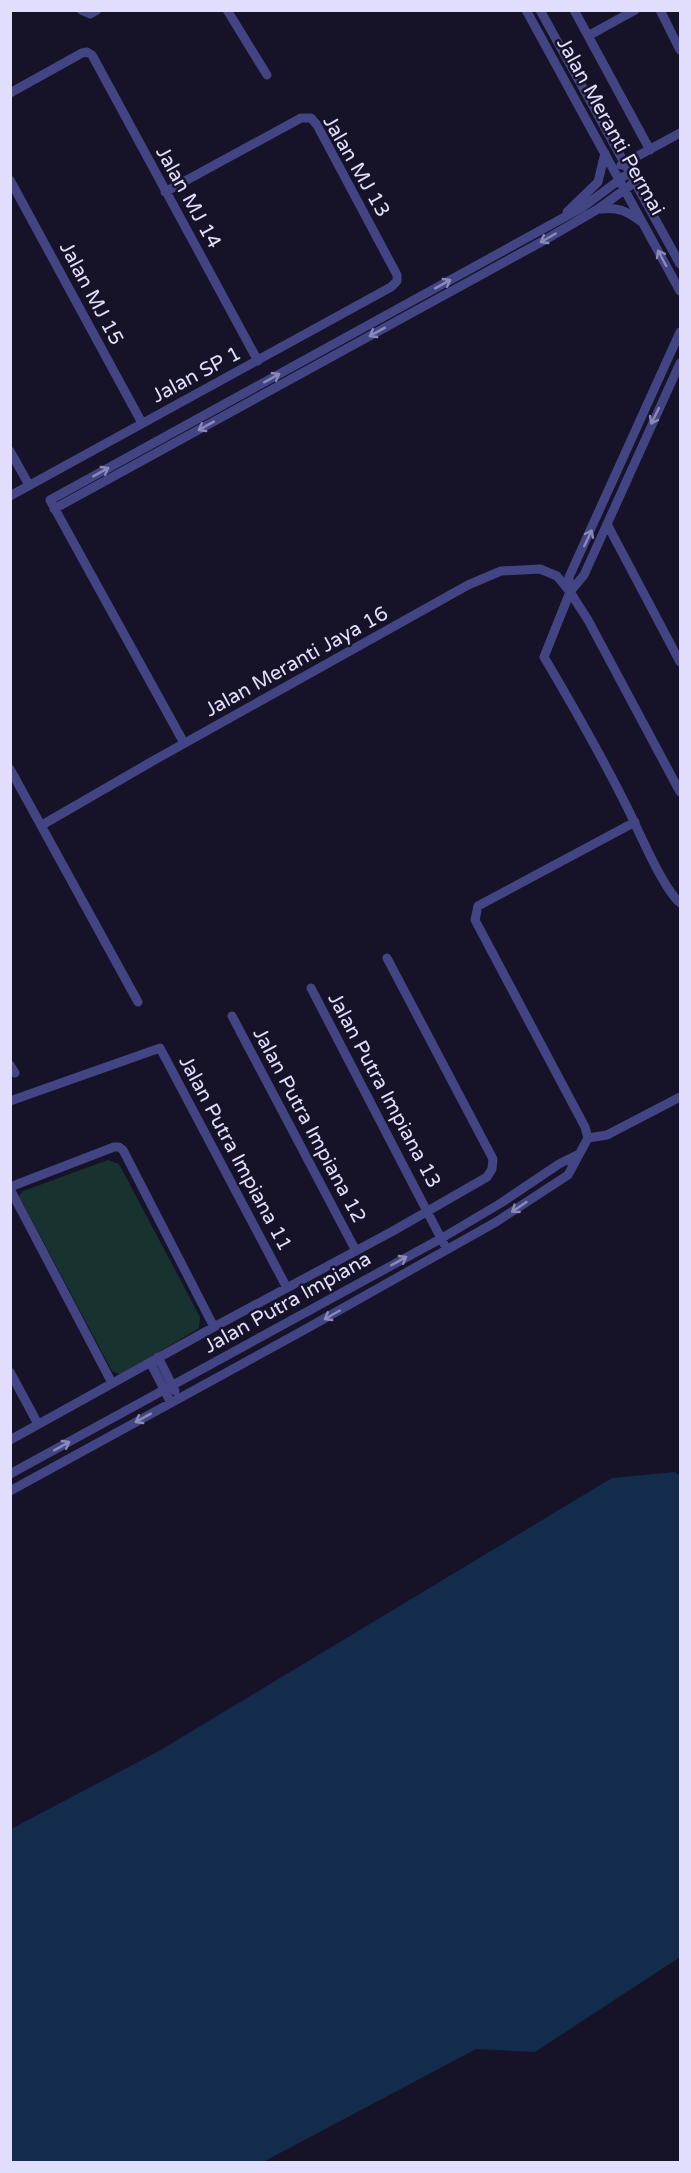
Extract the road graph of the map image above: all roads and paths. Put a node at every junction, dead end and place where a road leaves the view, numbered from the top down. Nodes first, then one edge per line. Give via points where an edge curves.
1 (226, 10) edge
2 (526, 10) edge
3 (540, 10) edge
4 (574, 10) edge
5 (635, 10) edge
6 (660, 10) edge
7 (588, 36) junction
8 (681, 50) edge
9 (267, 75) dead end
10 (10, 93) edge
11 (681, 134) edge
12 (650, 150) junction
13 (605, 153) junction
14 (625, 163) junction
15 (614, 169) junction
16 (630, 172) junction
17 (10, 180) edge
18 (620, 180) junction
19 (635, 182) junction
20 (625, 190) junction
21 (165, 192) junction
22 (598, 209) junction
23 (556, 222) junction
24 (644, 224) junction
25 (681, 264) edge
26 (397, 281) joint
27 (681, 291) edge
28 (681, 333) edge
29 (258, 361) junction
30 (681, 363) edge
31 (142, 423) junction
32 (10, 451) edge
33 (29, 485) junction
34 (10, 496) edge
35 (52, 504) junction
36 (607, 524) junction
37 (570, 592) junction
38 (681, 662) edge
39 (184, 743) junction
40 (10, 769) edge
41 (681, 792) edge
42 (635, 822) junction
43 (42, 825) junction
44 (681, 903) edge
45 (387, 958) dead end
46 (311, 988) dead end
47 (138, 1002) dead end
48 (232, 1016) dead end
49 (681, 1097) edge
50 (10, 1101) edge
51 (588, 1138) junction
52 (577, 1155) junction
53 (10, 1188) edge
54 (428, 1210) junction
55 (442, 1238) junction
56 (447, 1249) junction
57 (356, 1251) junction
58 (287, 1288) junction
59 (214, 1327) junction
60 (154, 1360) junction
61 (10, 1372) edge
62 (112, 1383) junction
63 (168, 1387) junction
64 (175, 1400) junction
65 (38, 1424) junction
66 (10, 1440) edge
67 (10, 1474) edge
68 (10, 1491) edge

1 - 9 street
2 - 13 street, Jalan Meranti Permai
3 - 14 street
4 - 7 street
5 - 7 street
6 - 8 street
7 - 12 street
10 - 21 street, Jalan MJ 14 via 87,52
11 - 12 street
12 - 14 street
13 - 15 street, Jalan Meranti Permai
13 - 23 street via 598,182
14 - 15 street
14 - 16 street
15 - 18 street, Jalan Meranti Permai
16 - 18 street
16 - 19 street
17 - 31 street, Jalan MJ 15
18 - 20 street, Jalan Meranti Permai
18 - 23 street
19 - 20 street
19 - 25 street
20 - 22 street
20 - 24 street, Jalan Meranti Permai
21 - 26 street, Jalan MJ 13 via 301,118 311,118 392,265
21 - 29 street, Jalan MJ 14
22 - 24 street via 618,208
22 -> 35 street
35 -> 23 street
27 -> 24 street, Jalan Meranti Permai
26 - 29 street, Jalan SP 1
37 -> 28 street via 570,577
29 - 31 street, Jalan SP 1
30 -> 36 street
31 - 33 street, Jalan SP 1
32 - 33 street
33 - 34 street, Jalan SP 1
35 - 39 street
36 - 37 street via 584,575
36 - 38 street
37 - 39 street, Jalan Meranti Jaya 16 via 556,576 540,569 501,571 468,585
37 - 41 street, Jalan Meranti Jaya 16
37 - 42 street via 544,657
39 - 43 street, Jalan Meranti Jaya 16
40 - 43 street
42 - 44 street via 664,881
42 - 51 street via 478,906 475,913 475,920 572,1100
43 - 47 street
45 - 54 street via 493,1159 487,1177
46 - 54 street, Jalan Putra Impiana 13
48 - 57 street, Jalan Putra Impiana 12
49 - 51 street via 607,1135
50 - 58 street, Jalan Putra Impiana 11 via 160,1048
51 - 52 street
52 - 55 street, Jalan Putra Impiana
52 -> 56 street, Jalan Putra Impiana via 568,1175
53 - 59 street via 119,1147
53 - 62 street
54 - 55 street, Jalan Putra Impiana 13
54 - 57 street
55 - 56 street, Jalan Putra Impiana 13
63 -> 55 street, Jalan Putra Impiana
56 -> 64 street, Jalan Putra Impiana
57 - 58 street
58 - 59 street
59 - 60 street
60 - 62 street
60 - 63 street
61 - 65 street
62 - 65 street
63 - 64 street
67 -> 63 street, Jalan Putra Impiana
64 -> 68 street, Jalan Putra Impiana
65 - 66 street

